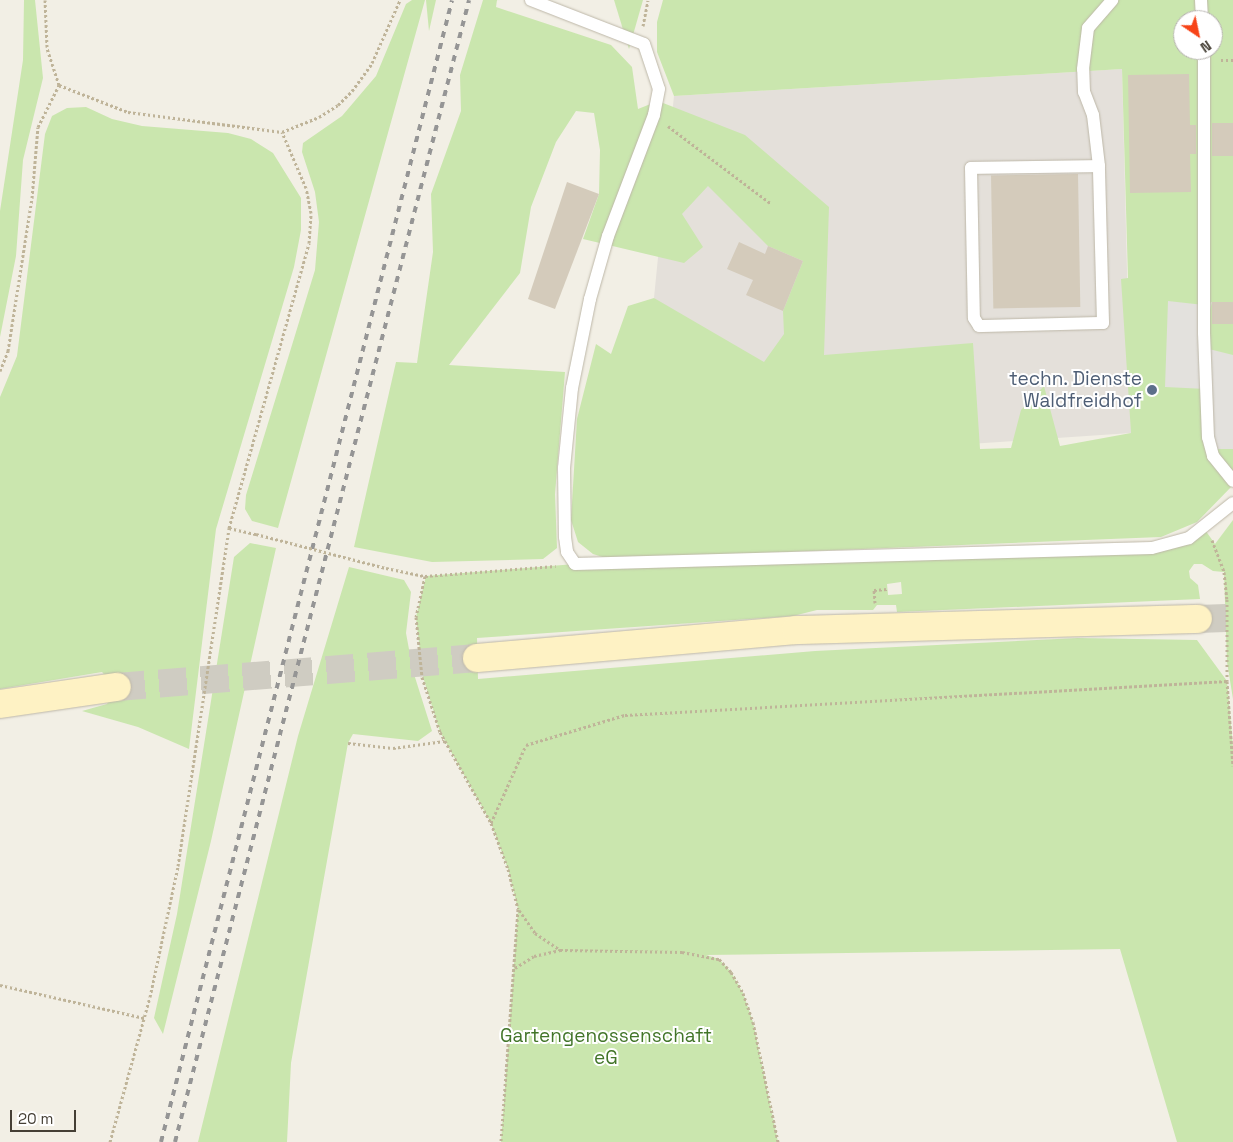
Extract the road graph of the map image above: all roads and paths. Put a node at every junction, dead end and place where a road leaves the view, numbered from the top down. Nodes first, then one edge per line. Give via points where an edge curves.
1 (45, 0) edge
2 (400, 0) edge
3 (531, 0) edge
4 (648, 0) edge
5 (1112, 0) edge
6 (644, 44) junction
7 (1204, 60) edge
8 (59, 85) junction
9 (654, 115) junction
10 (282, 132) junction
11 (1099, 166) junction
12 (770, 202) dead end
13 (0, 372) edge
14 (1233, 481) edge
15 (1233, 503) edge
16 (1203, 527) junction
17 (228, 528) junction
18 (575, 564) junction
19 (425, 576) junction
20 (1198, 618) tunnel mouth
21 (478, 658) tunnel mouth
22 (1227, 681) junction
23 (117, 686) tunnel mouth
24 (0, 704) edge
25 (445, 741) junction
26 (348, 743) dead end
27 (1233, 766) edge
28 (491, 823) junction
29 (518, 909) junction
30 (560, 950) junction
31 (515, 968) junction
32 (0, 985) edge
33 (144, 1018) junction
34 (110, 1142) edge
35 (501, 1142) edge
36 (778, 1142) edge

1 - 8 path via 47,47
2 - 10 path via 372,63 352,91 338,105 318,117
3 - 6 lane
4 - 6 path via 642,32
5 - 11 lane via 1088,28 1083,69 1084,92 1093,115
6 - 9 lane via 660,89
7 - 14 lane via 1204,333 1208,437 1213,456
8 - 10 path via 128,112
8 - 13 path via 38,127 32,198 8,351
9 - 12 path
9 - 18 lane via 608,236 590,299 572,388 564,468 565,527 567,552
10 - 17 path via 306,188 311,213 309,243
11 - 11 lane via 1103,323 978,326 974,318 971,168
15 - 16 lane
16 - 18 lane via 1189,538 1152,548
16 - 22 path via 1215,544 1224,572
17 - 19 path, bridge
17 - 33 path via 178,866
18 - 19 path
19 - 25 path via 416,617 422,677
20 - 21 main road via 796,630
22 - 27 path
22 - 28 path via 625,715 526,745
23 - 24 main road
25 - 26 path via 393,748
25 - 28 path
28 - 29 path
29 - 30 path via 535,933
29 - 31 path
30 - 31 path via 534,956
30 - 36 path via 682,952 718,959 731,972 743,993 753,1022
31 - 35 path
32 - 33 path
33 - 34 path

